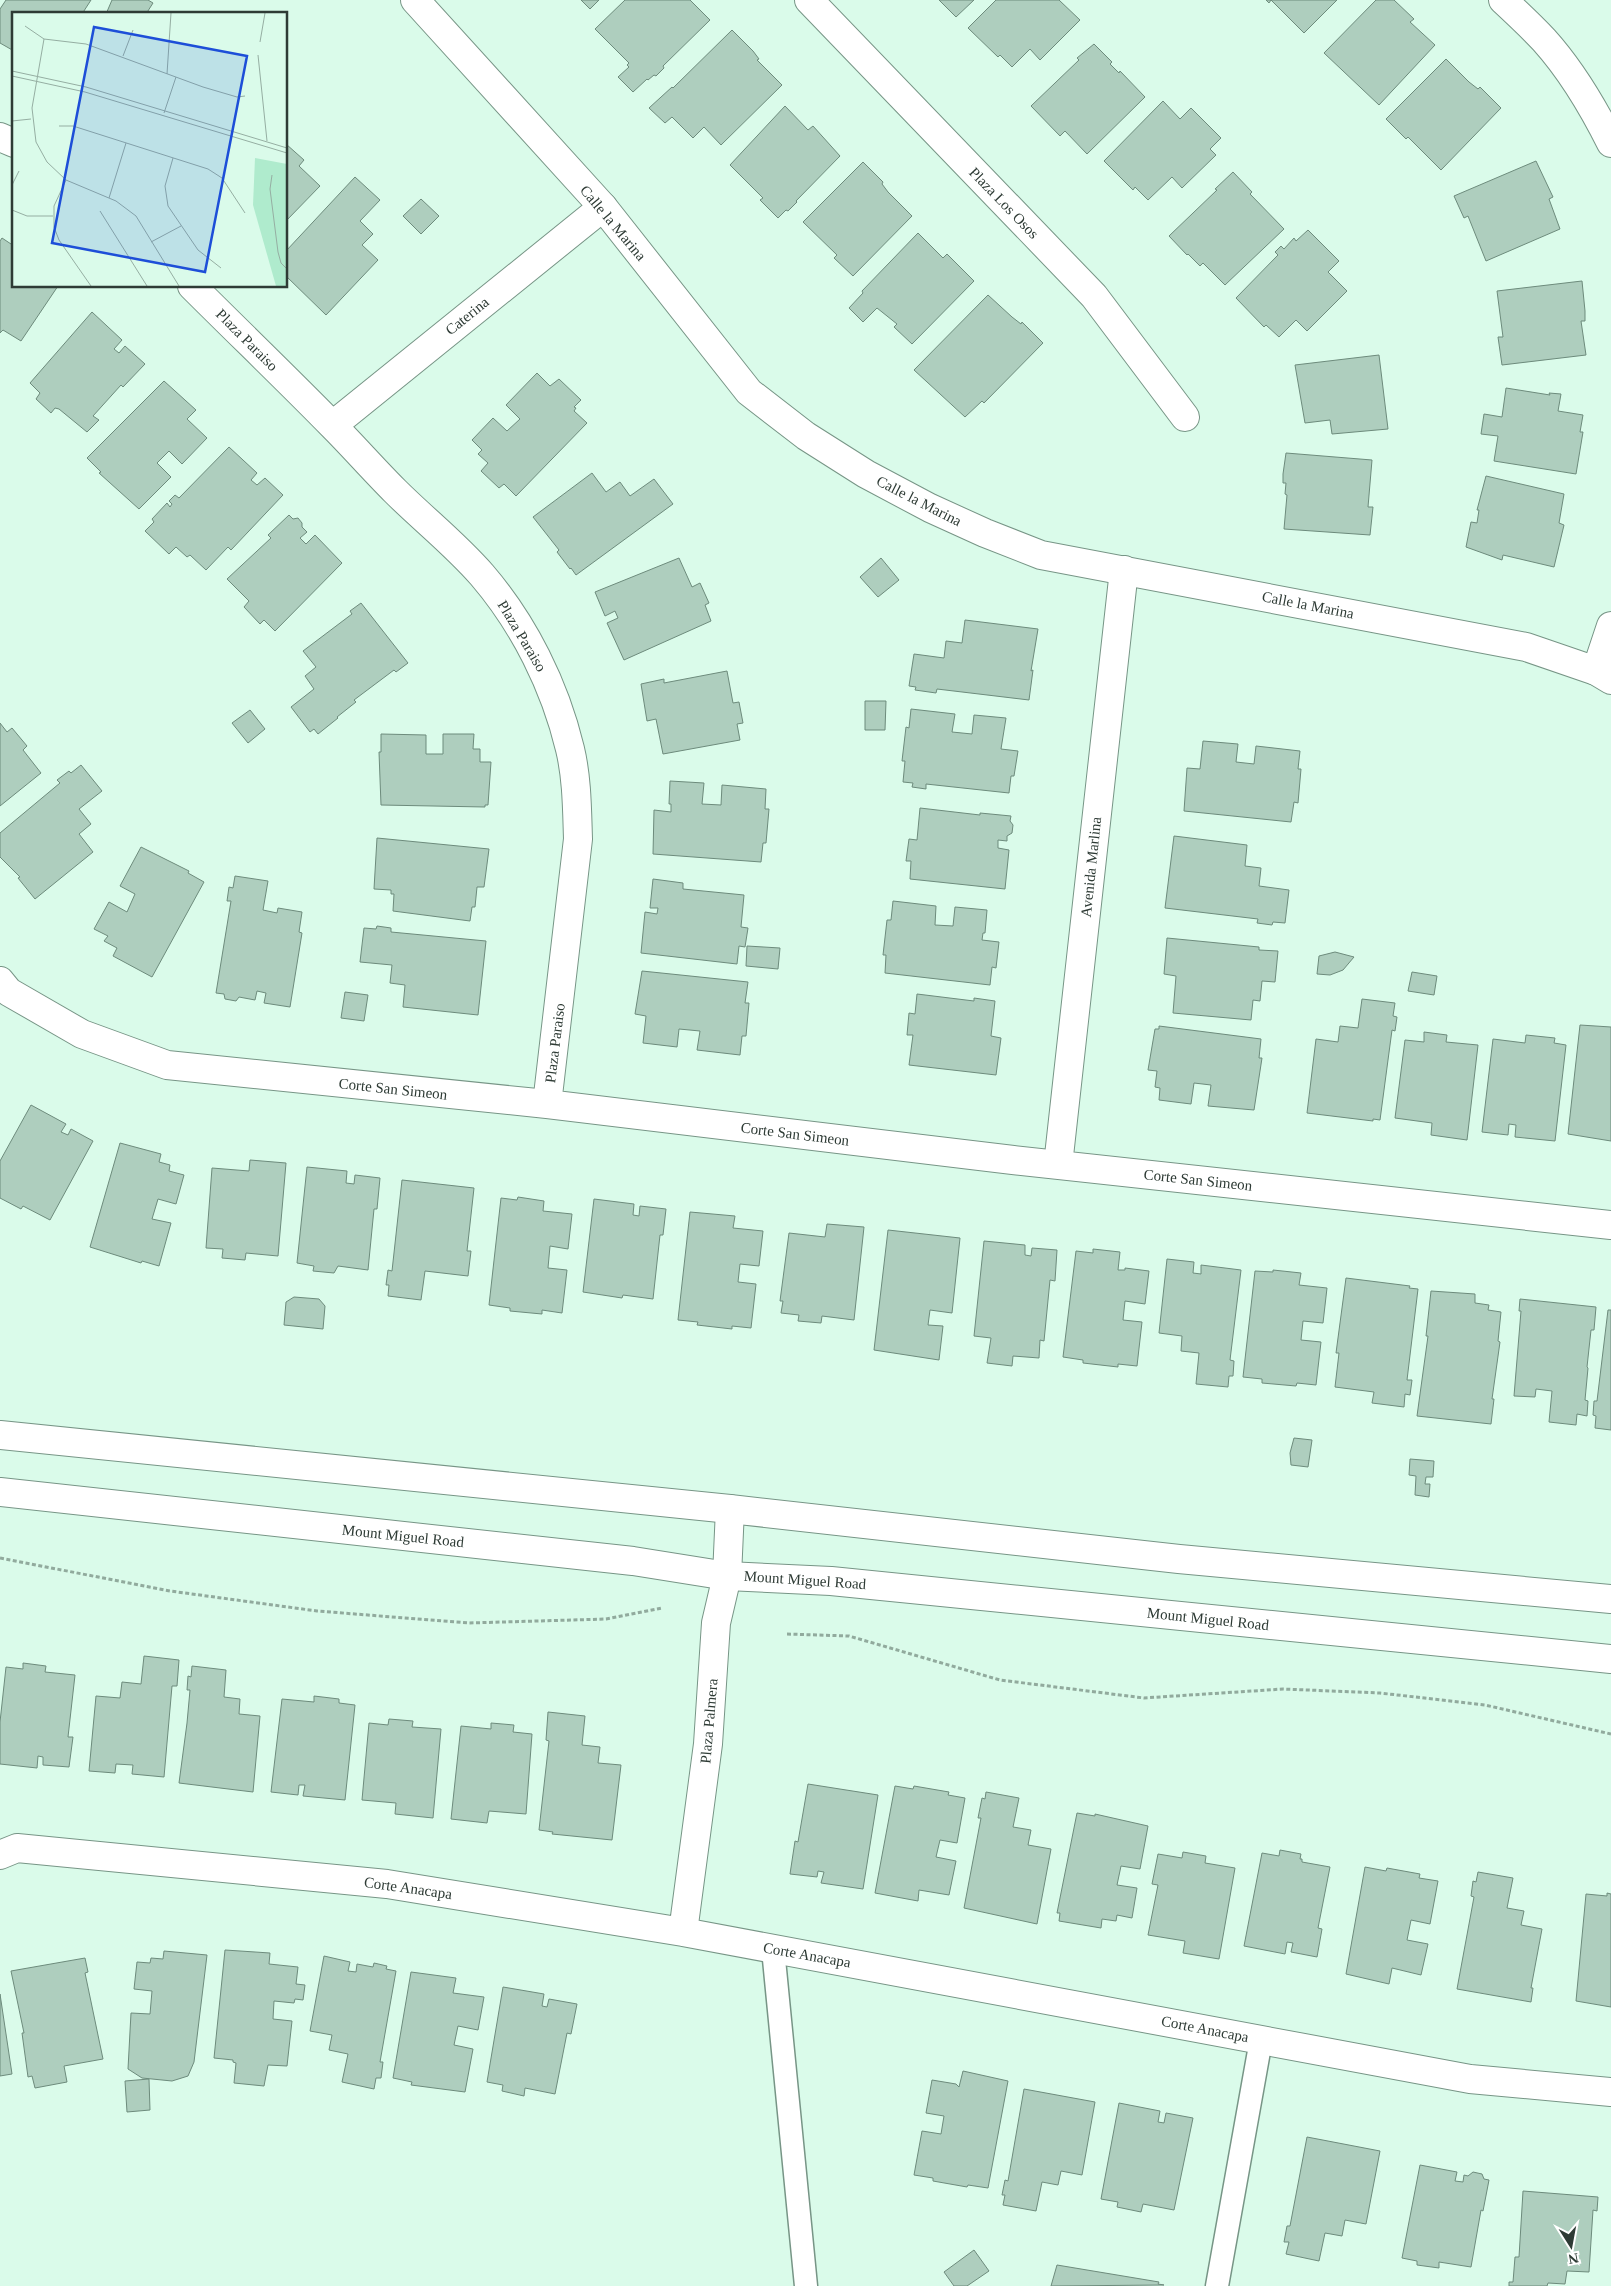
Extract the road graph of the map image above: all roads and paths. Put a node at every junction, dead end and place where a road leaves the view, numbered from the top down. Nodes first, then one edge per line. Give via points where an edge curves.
1 (415, 0) edge
2 (810, 0) edge
3 (1503, 0) edge
4 (0, 137) edge
5 (12, 142) edge
6 (1611, 143) edge
7 (603, 207) junction
8 (194, 288) edge
9 (1185, 417) dead end
10 (332, 425) junction
11 (1124, 570) junction
12 (1611, 626) edge
13 (1604, 676) edge
14 (0, 981) edge
15 (548, 1104) junction
16 (1058, 1164) junction
17 (1611, 1225) edge
18 (0, 1435) edge
19 (0, 1492) edge
20 (730, 1509) junction
21 (0, 1558) edge
22 (727, 1576) junction
23 (1611, 1599) edge
24 (662, 1608) dead end
25 (787, 1634) dead end
26 (1611, 1659) edge
27 (1611, 1734) edge
28 (0, 1855) edge
29 (683, 1932) junction
30 (773, 1949) junction
31 (1261, 2040) junction
32 (1611, 2092) edge
33 (806, 2286) edge
34 (1217, 2286) edge

1 - 7 street, Calle la Marina
2 - 9 street, Plaza Los Osos via 1094,296
3 - 6 street via 1545,41
4 - 5 street
7 - 10 street, Caterina
7 - 11 street, Calle la Marina via 749,392 806,436 866,474 984,533 1041,554
8 - 10 street, Plaza Paraiso
10 - 15 street, Plaza Paraiso via 396,492 440,531 506,605 545,675 560,714 571,750 578,839
11 - 13 street, Calle la Marina via 1526,647
11 - 16 street, Avenida Marlina
12 - 13 street
14 - 15 street, Corte San Simeon via 9,992 82,1034 167,1065
15 - 16 street, Corte San Simeon
16 - 17 street, Corte San Simeon
18 - 20 street
19 - 22 street, Mount Miguel Road via 634,1561
20 - 22 street, Plaza Palmera
20 - 23 street via 1179,1559
21 - 24 path via 170,1590 317,1612 469,1623 606,1619
22 - 26 street, Mount Miguel Road via 831,1581
22 - 29 street, Plaza Palmera via 716,1623 708,1744
25 - 27 path via 849,1636 1000,1680 1144,1698 1283,1689 1380,1693 1485,1705
28 - 29 street, Corte Anacapa via 17,1848 387,1884
29 - 30 street, Corte Anacapa
30 - 31 street, Corte Anacapa
30 - 33 lane
31 - 32 street, Corte Anacapa via 1470,2079
31 - 34 lane

